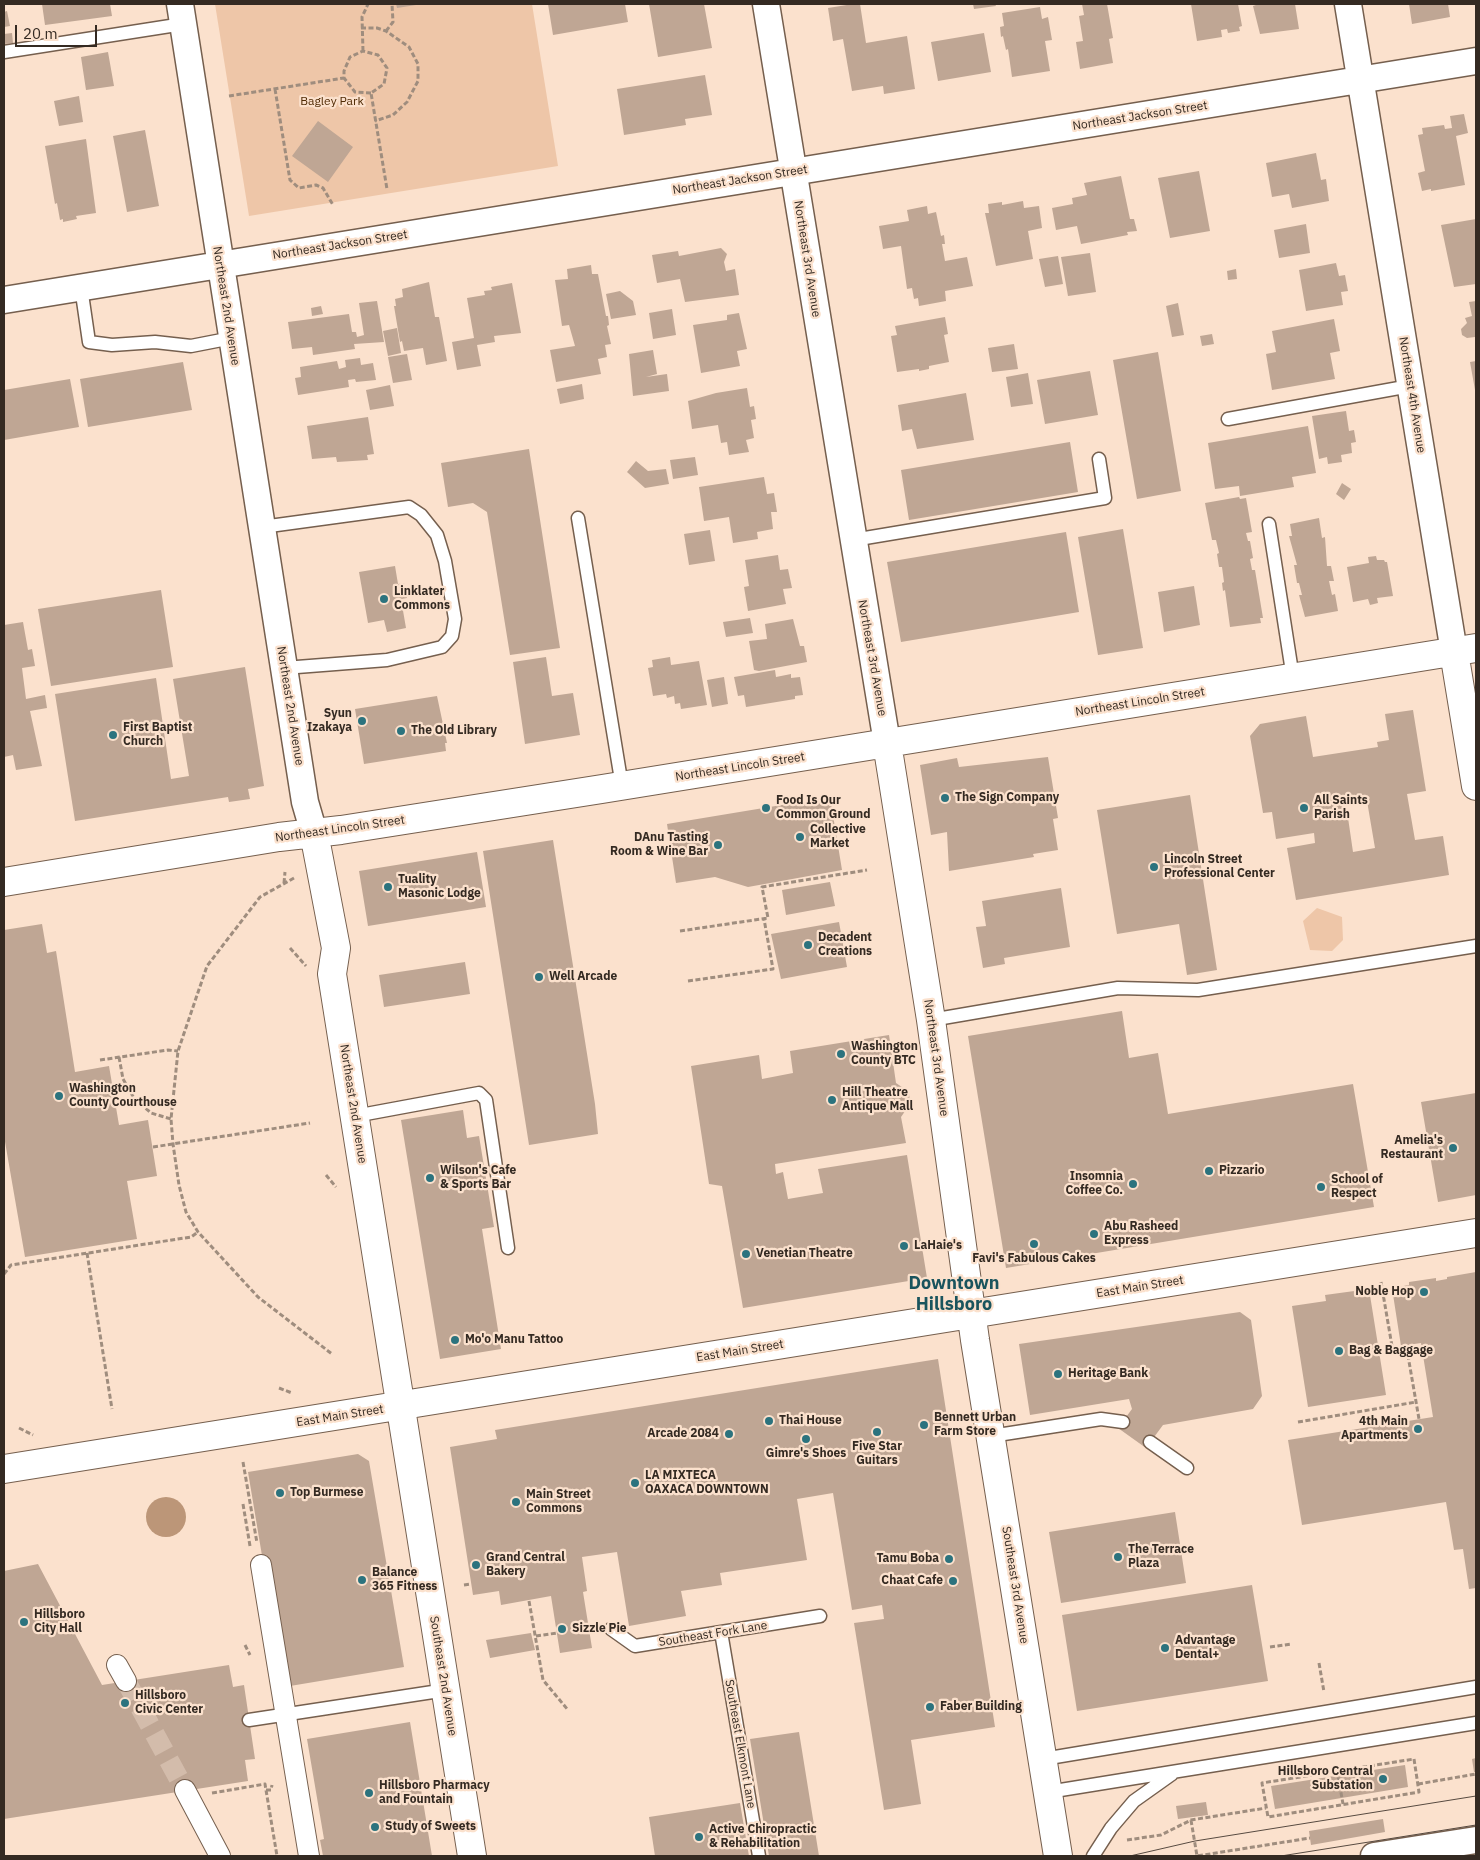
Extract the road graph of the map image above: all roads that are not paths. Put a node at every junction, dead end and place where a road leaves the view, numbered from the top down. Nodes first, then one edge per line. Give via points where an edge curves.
1 (766, 4) edge
2 (1348, 4) edge
3 (181, 14) edge
4 (4, 52) edge
5 (1476, 61) edge
6 (1360, 80) junction
7 (792, 172) junction
8 (220, 264) junction
9 (81, 287) junction
10 (4, 300) edge
11 (232, 338) junction
12 (1410, 386) junction
13 (1228, 419) dead end
14 (1099, 459) dead end
15 (578, 518) dead end
16 (1269, 524) dead end
17 (262, 528) junction
18 (853, 540) junction
19 (1465, 650) edge
20 (284, 668) junction
21 (1293, 678) junction
22 (887, 743) junction
23 (622, 786) junction
24 (1476, 786) edge
25 (314, 833) junction
26 (4, 882) edge
27 (1476, 946) edge
28 (931, 1020) junction
29 (354, 1116) junction
30 (1476, 1233) edge
31 (508, 1248) dead end
32 (971, 1314) junction
33 (400, 1406) junction
34 (1123, 1422) dead end
35 (991, 1436) junction
36 (1150, 1442) dead end
37 (1187, 1468) dead end
38 (4, 1469) edge
39 (261, 1565) road end
40 (820, 1616) dead end
41 (611, 1629) dead end
42 (721, 1632) junction
43 (1476, 1687) edge
44 (446, 1690) junction
45 (286, 1715) junction
46 (249, 1720) dead end
47 (1476, 1723) edge
48 (1043, 1759) junction
49 (1174, 1772) junction
50 (1048, 1792) junction
51 (187, 1794) tunnel mouth
52 (1476, 1840) edge
53 (220, 1856) edge
54 (309, 1856) edge
55 (472, 1856) edge
56 (760, 1856) edge
57 (1058, 1856) edge
58 (1093, 1856) edge
59 (1374, 1856) edge

1 - 7 street, Northeast 3rd Avenue
2 - 6 street, Northeast 4th Avenue
3 - 4 lane
3 - 8 street, Northeast 2nd Avenue
5 - 6 street, Northeast Jackson Street
6 - 7 street, Northeast Jackson Street
6 - 12 street, Northeast 4th Avenue
7 - 8 street, Northeast Jackson Street
7 - 18 street, Northeast 3rd Avenue
8 - 9 street, Northeast Jackson Street
8 - 11 street, Northeast 2nd Avenue
9 - 10 street, Northeast Jackson Street
9 - 11 lane via 89,342 112,345 154,342 191,346
11 - 17 street, Northeast 2nd Avenue
12 - 13 lane
12 - 19 street, Northeast 4th Avenue
14 - 18 lane via 1106,498
15 - 23 lane
16 - 21 lane
17 - 20 street, Northeast 2nd Avenue
17 - 20 lane via 409,507 421,515 437,535 455,619 452,636 442,647 387,660
18 - 22 street, Northeast 3rd Avenue
19 - 21 street, Northeast Lincoln Street
19 - 24 street, Northeast 4th Avenue
20 - 25 street, Northeast 2nd Avenue via 305,802
21 - 22 street, Northeast Lincoln Street
22 - 23 street, Northeast Lincoln Street
22 - 28 street, Northeast 3rd Avenue
23 - 25 street, Northeast Lincoln Street
25 - 26 street, Northeast Lincoln Street
25 - 29 street, Northeast 2nd Avenue via 336,948 332,974
27 - 28 lane via 1198,990 1118,988
28 - 32 street, Northeast 3rd Avenue
29 - 31 lane via 479,1093 486,1100
29 - 33 street, Northeast 2nd Avenue
30 - 32 street, East Main Street
32 - 33 street, East Main Street
32 - 35 street, Southeast 3rd Avenue
33 - 38 street, East Main Street
33 - 44 street, Southeast 2nd Avenue
34 - 35 lane via 1101,1419
35 - 48 street, Southeast 3rd Avenue
36 - 37 lane
39 - 45 street
40 - 42 lane, Southeast Fork Lane
41 - 42 lane, Southeast Fork Lane via 635,1646
42 - 56 lane, Southeast Elkmont Lane
43 - 48 lane
44 - 45 lane
44 - 55 street, Southeast 2nd Avenue
45 - 46 lane
45 - 54 street
47 - 49 lane
48 - 50 street, Southeast 3rd Avenue
49 - 50 lane
49 - 58 lane via 1134,1801
50 - 57 street, Southeast 3rd Avenue
51 - 53 street
52 - 59 street

